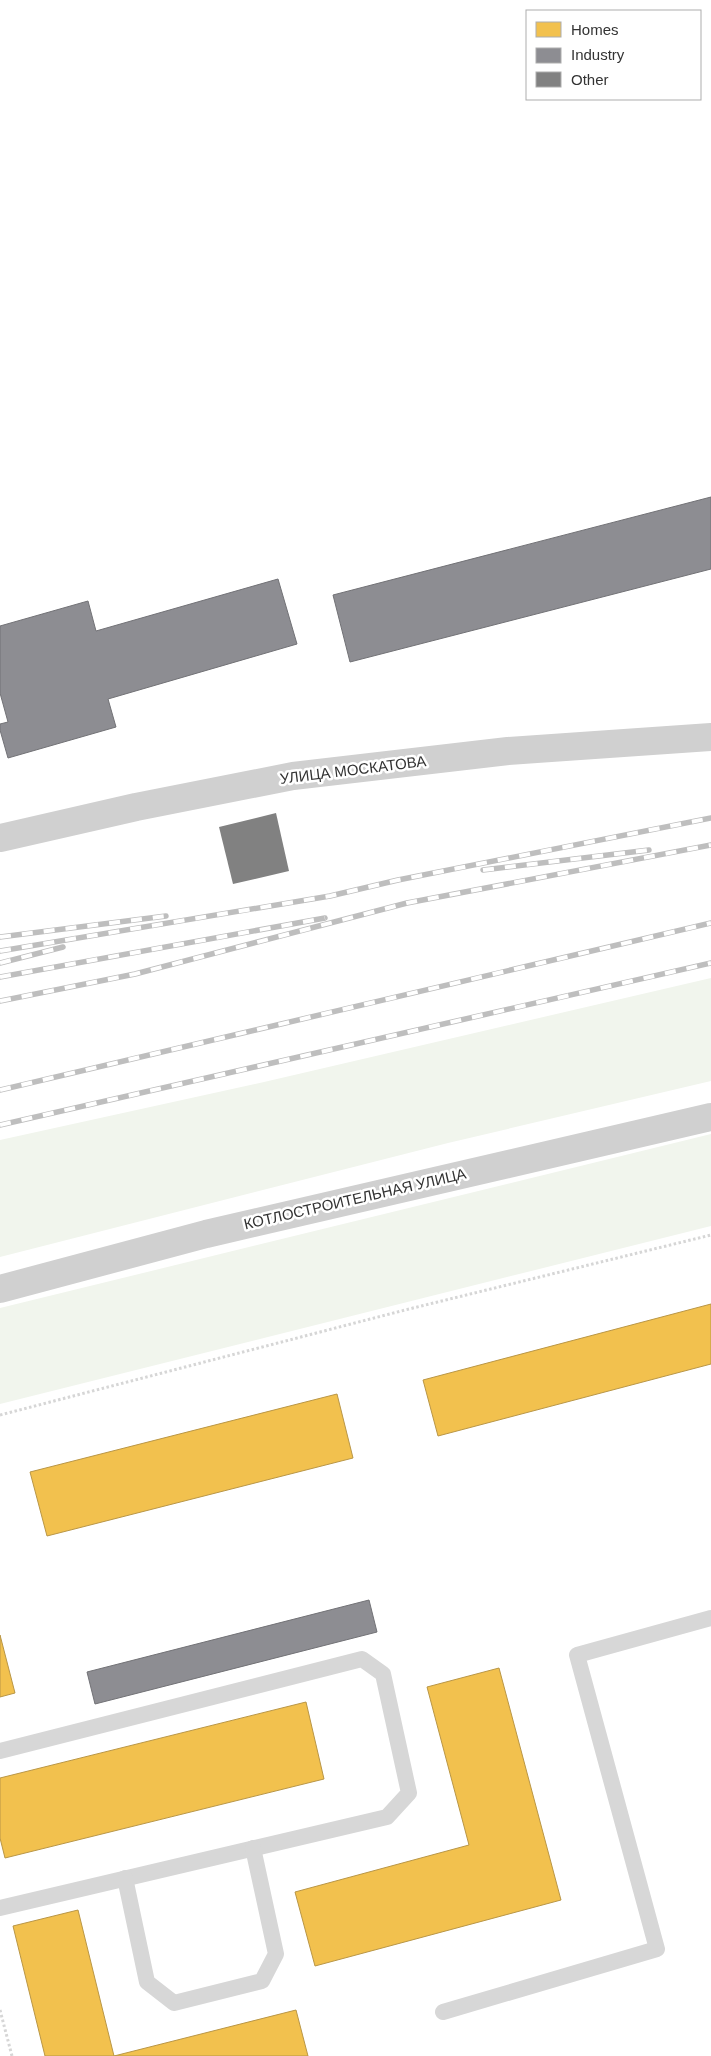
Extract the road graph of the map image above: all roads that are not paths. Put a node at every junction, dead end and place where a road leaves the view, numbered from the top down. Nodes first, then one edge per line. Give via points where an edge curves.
1 (711, 737) edge
2 (0, 838) edge
3 (711, 1117) edge
4 (0, 1289) edge
5 (711, 1618) edge
6 (0, 1751) edge
7 (253, 1848) junction
8 (125, 1878) junction
9 (0, 1908) edge
10 (442, 2012) dead end

1 - 2 main road, УЛИЦА МОСКАТОВА via 508,751 292,776
3 - 4 main road, КОТЛОСТРОИТЕЛЬНАЯ УЛИЦА via 206,1234
5 - 10 lane via 577,1654 657,1949
6 - 7 lane via 362,1659 383,1674 409,1793 387,1817
7 - 8 lane
7 - 8 lane via 276,1954 269,1968 262,1981 174,2003 147,1982
8 - 9 lane

